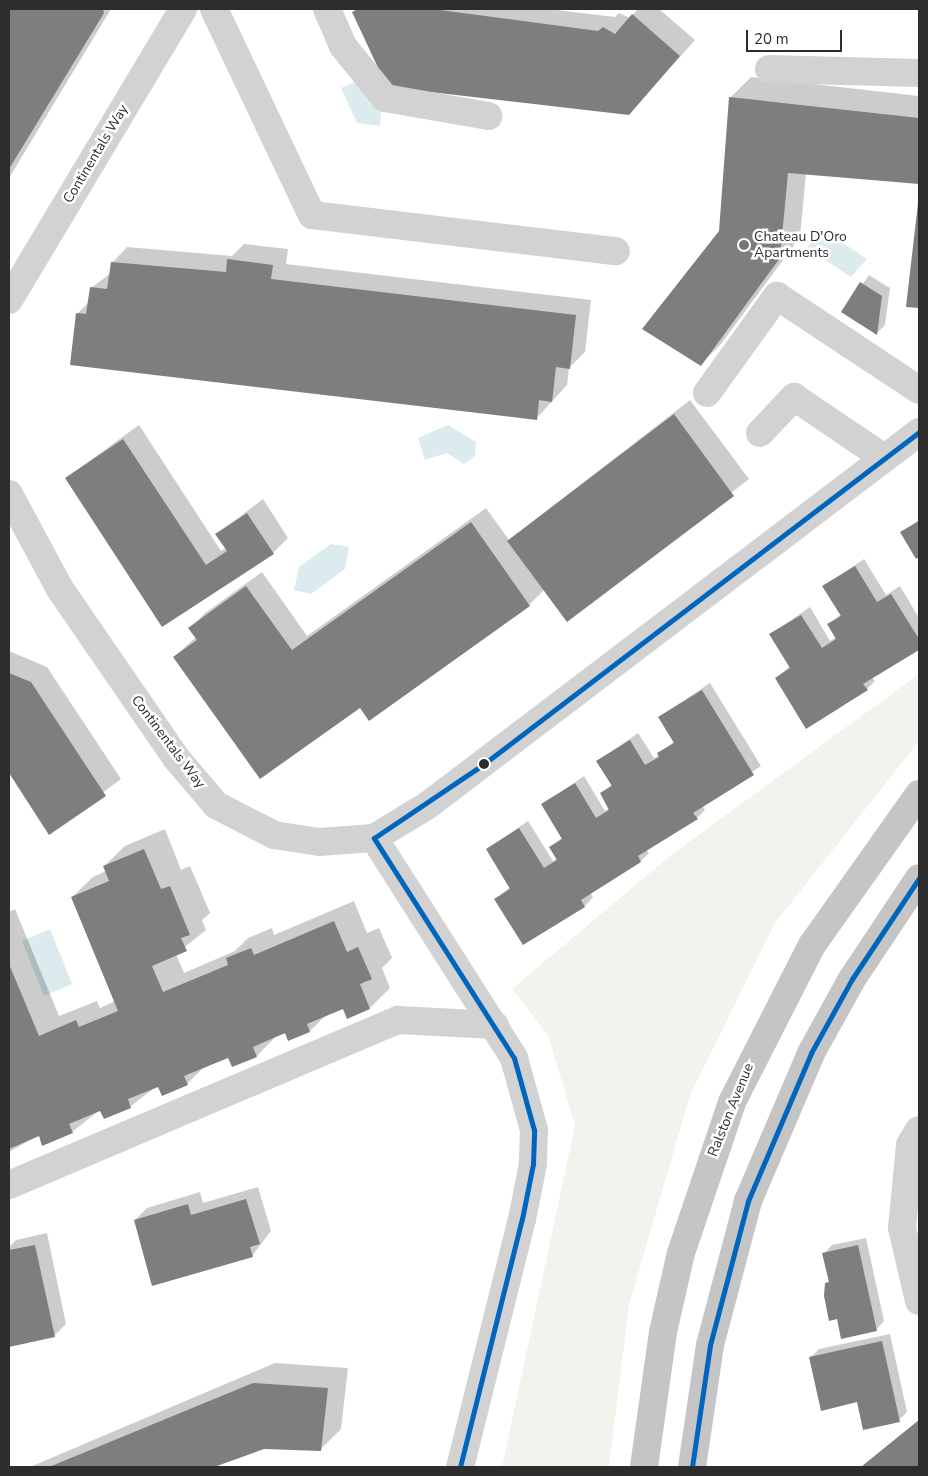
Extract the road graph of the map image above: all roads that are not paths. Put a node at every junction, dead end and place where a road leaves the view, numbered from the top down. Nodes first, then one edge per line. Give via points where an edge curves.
1 (183, 9) edge
2 (214, 9) edge
3 (327, 9) edge
4 (769, 69) dead end
5 (919, 73) edge
6 (488, 116) dead end
7 (616, 251) dead end
8 (9, 300) edge
9 (919, 390) edge
10 (707, 394) dead end
11 (919, 432) edge
12 (760, 433) dead end
13 (884, 458) junction
14 (9, 494) edge
15 (919, 794) edge
16 (374, 838) junction
17 (919, 878) edge
18 (495, 1025) junction
19 (919, 1130) edge
20 (9, 1185) edge
21 (919, 1302) edge
22 (460, 1467) edge
23 (644, 1467) edge
24 (692, 1467) edge

1 - 8 street, Continentals Way
2 - 7 street via 312,215
3 - 6 street via 343,46 385,98
4 - 5 street
9 - 10 street via 777,296
11 - 13 street, Continentals Way
12 - 13 street via 794,397
13 - 16 street, Continentals Way via 477,769
14 - 16 street, Continentals Way via 60,589 177,759 216,805 274,835 319,842
15 - 23 main road, Ralston Avenue via 812,945 732,1102 681,1253 663,1332
16 - 18 street
17 - 24 main road via 852,979 811,1053 752,1192 710,1345
18 - 20 street via 398,1020
18 - 22 street via 514,1058 528,1098 533,1164
19 - 21 street via 910,1145 902,1228

